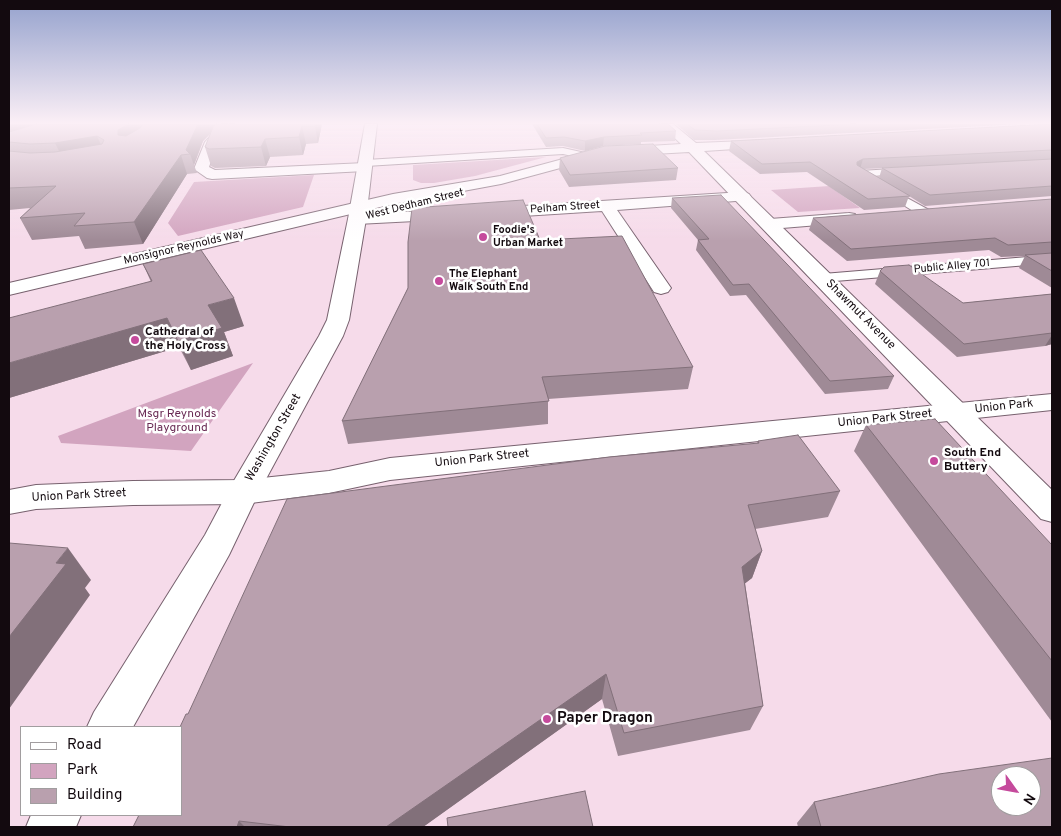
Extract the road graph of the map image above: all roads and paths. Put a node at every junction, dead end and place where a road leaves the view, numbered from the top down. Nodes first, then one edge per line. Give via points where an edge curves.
1 (203, 163) edge
2 (394, 163) edge
3 (561, 163) edge
4 (709, 163) edge
5 (366, 165) junction
6 (918, 171) edge
7 (743, 197) junction
8 (606, 205) junction
9 (944, 211) edge
10 (358, 213) junction
11 (925, 213) junction
12 (897, 214) edge
13 (870, 216) edge
14 (770, 224) junction
15 (1052, 259) edge
16 (823, 278) junction
17 (661, 288) dead end
18 (9, 289) edge
19 (9, 304) edge
20 (1052, 402) edge
21 (955, 412) junction
22 (243, 492) junction
23 (9, 502) edge
24 (1052, 510) edge
25 (110, 726) edge
26 (56, 816) edge
27 (50, 827) edge

1 - 5 main road via 201,169 212,175
2 - 5 lane
3 - 10 main road, West Dedham Street via 456,196
4 - 7 main road, Shawmut Avenue
5 - 10 main road, Washington Street
6 - 11 lane via 860,174
7 - 8 main road, Pelham Street
7 - 14 main road, Shawmut Avenue
8 - 10 main road, Pelham Street via 466,214
8 - 17 main road
9 - 11 main road
10 - 18 main road, Monsignor Reynolds Way
10 - 19 main road, Monsignor Reynolds Way
10 - 22 main road, Washington Street via 338,320
11 - 12 main road
13 - 14 main road
14 - 16 main road, Shawmut Avenue
15 - 16 lane, Public Alley 701
16 - 21 main road, Shawmut Avenue
20 - 21 main road, Union Park
21 - 22 main road, Union Park Street via 390,468 329,482
21 - 24 main road, Shawmut Avenue
22 - 23 main road, Union Park Street via 36,497
22 - 25 main road, Washington Street via 217,545
26 - 27 main road

